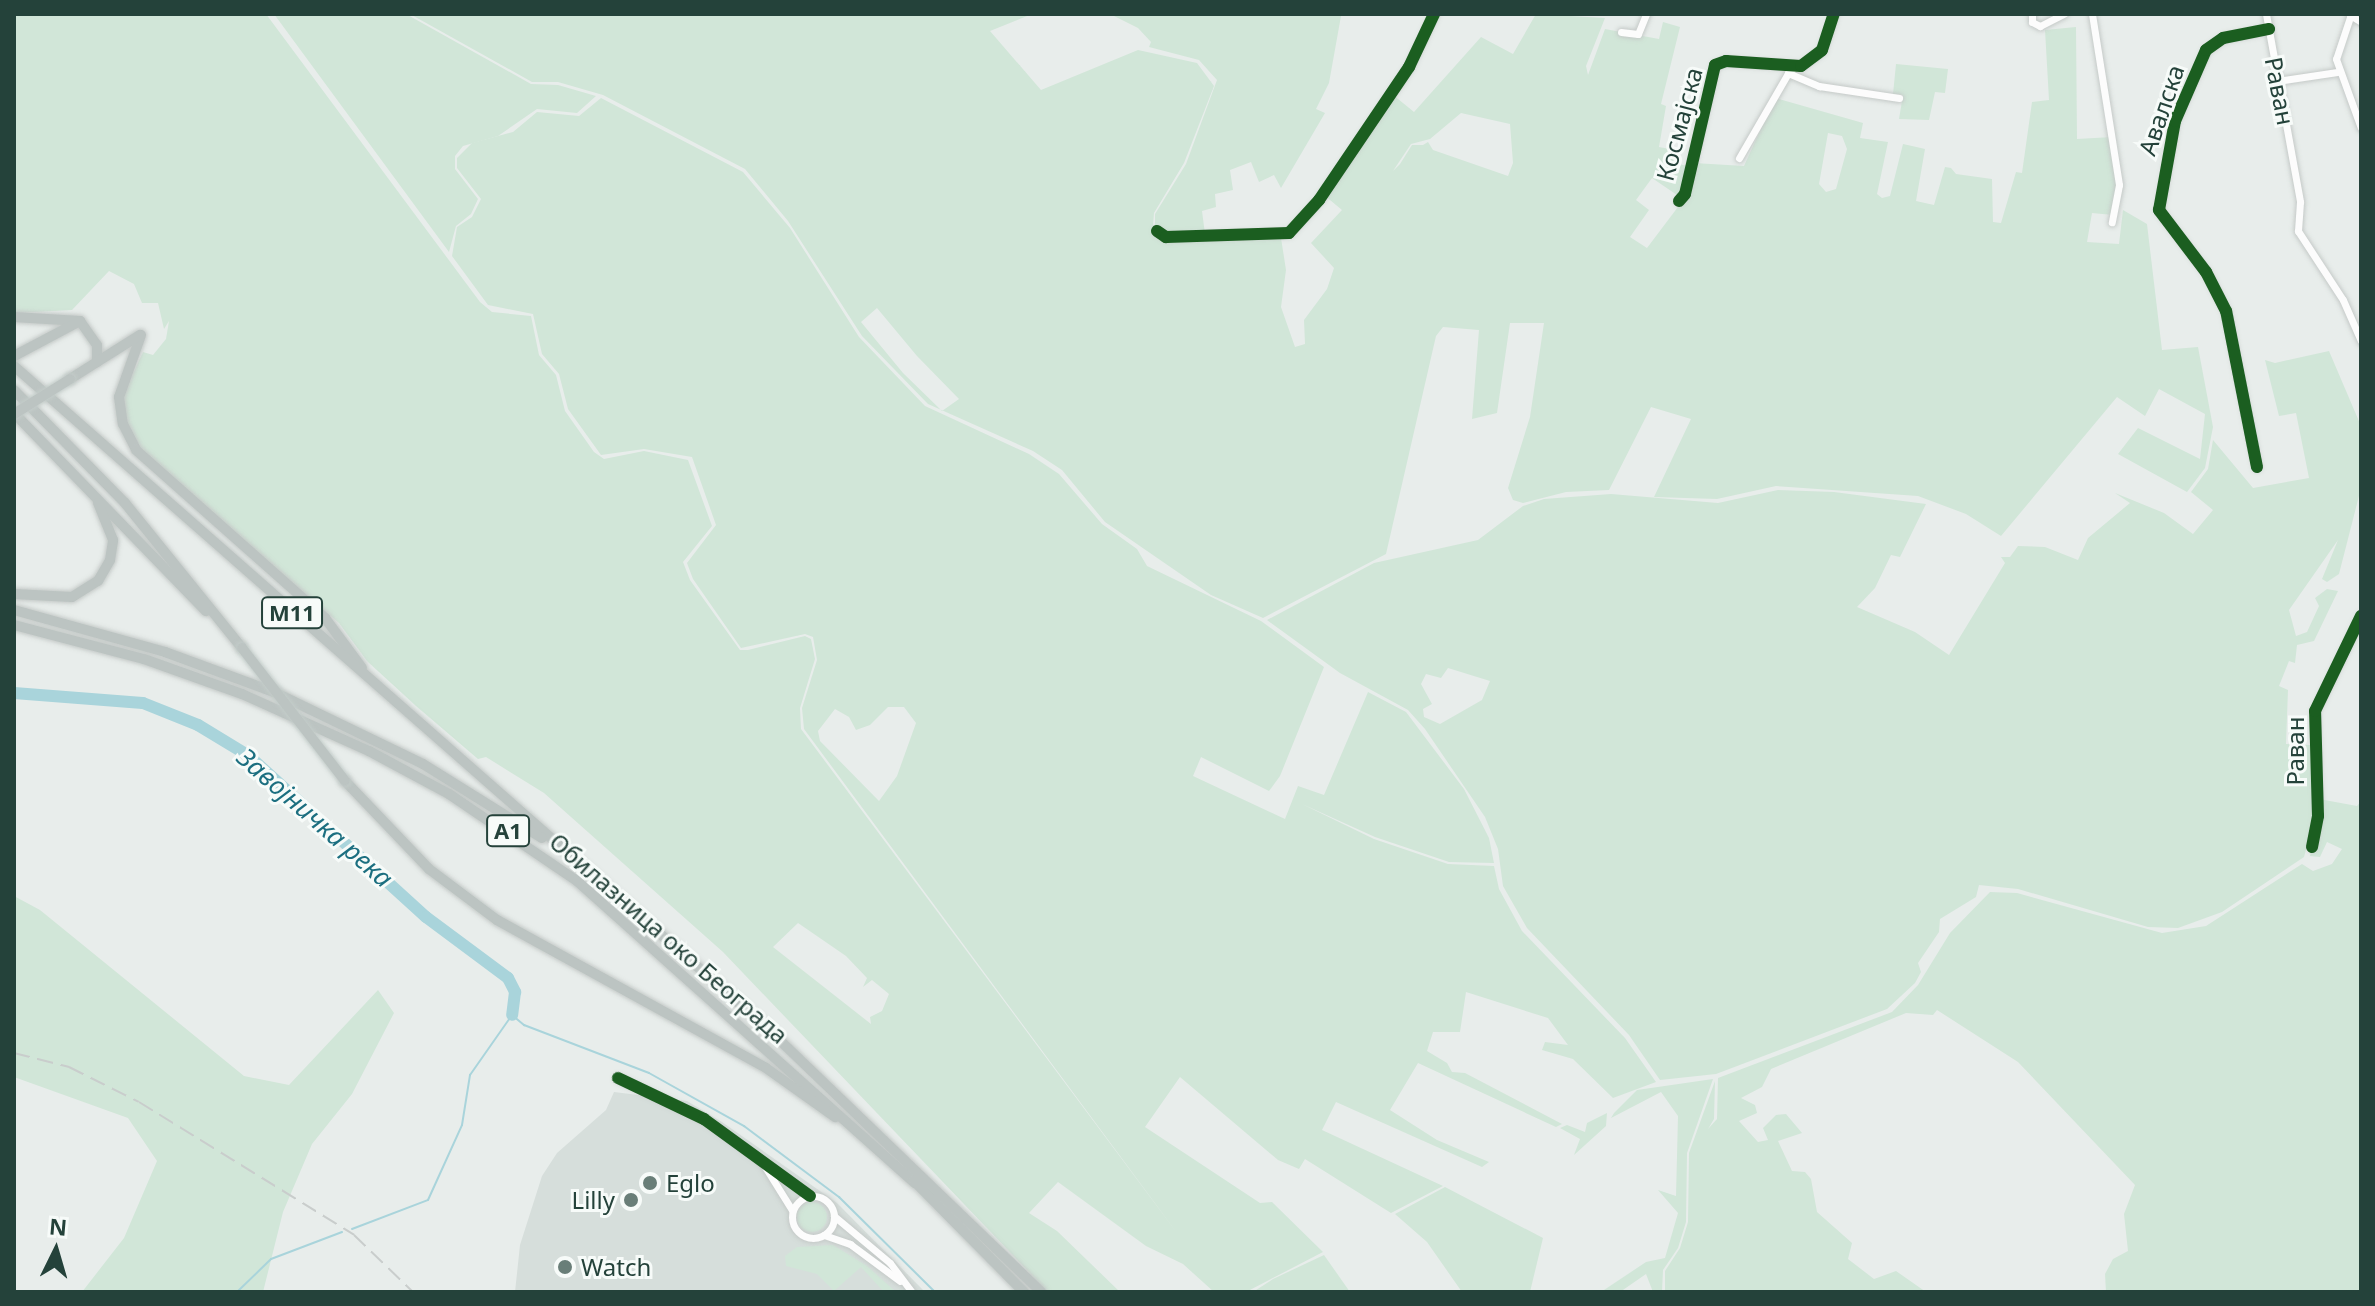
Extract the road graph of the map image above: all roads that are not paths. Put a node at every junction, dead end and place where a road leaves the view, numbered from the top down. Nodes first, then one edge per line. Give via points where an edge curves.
1 (1434, 14) edge
2 (1646, 14) edge
3 (1834, 14) edge
4 (2032, 14) edge
5 (2064, 14) edge
6 (2092, 14) edge
7 (2266, 14) edge
8 (2350, 14) edge
9 (2361, 22) edge
10 (2269, 29) junction
11 (1621, 32) dead end
12 (1790, 70) junction
13 (2337, 72) junction
14 (2277, 81) junction
15 (1899, 98) dead end
16 (2361, 128) edge
17 (1739, 158) dead end
18 (1679, 201) dead end
19 (2112, 222) dead end
20 (1157, 231) dead end
21 (14, 317) edge
22 (80, 321) junction
23 (2361, 341) edge
24 (14, 356) edge
25 (97, 362) junction
26 (14, 366) edge
27 (14, 390) edge
28 (14, 413) edge
29 (2257, 467) dead end
30 (81, 479) junction
31 (14, 594) edge
32 (14, 610) edge
33 (2361, 616) edge
34 (14, 625) edge
35 (230, 629) junction
36 (367, 677) junction
37 (2312, 847) dead end
38 (574, 860) junction
39 (618, 1078) dead end
40 (762, 1162) junction
41 (915, 1183) junction
42 (810, 1196) junction
43 (792, 1210) junction
44 (834, 1215) junction
45 (824, 1235) junction
46 (905, 1284) junction
47 (912, 1292) edge
48 (1024, 1292) edge
49 (1041, 1292) edge

1 - 20 street via 1409,67 1319,200 1289,233 1166,237
2 - 11 street via 1638,34
3 - 12 street via 1818,56
4 - 5 street via 2032,22 2040,26
6 - 19 street via 2119,185
7 - 10 street, Раван
8 - 9 street
8 - 13 street via 2336,52
10 - 14 street, Раван
10 - 29 street, Авалска via 2223,38 2206,50 2175,121 2159,210 2206,272 2226,311
12 - 15 street via 1849,93
12 - 17 street
12 - 18 street, Космајска via 1726,61 1715,65 1685,194
13 - 14 street
13 - 16 street
14 - 23 street, Раван via 2300,202 2298,231 2343,300
21 - 22 highway
22 - 24 highway
22 - 25 highway via 97,345
25 - 28 highway, bridge
25 - 36 highway via 141,335 119,397 123,424 136,450 325,618
26 - 36 highway, M11
27 - 35 highway, M11 via 125,503
28 - 30 highway
30 - 31 highway via 106,515 113,540 107,566 90,587 63,598
30 - 35 highway
32 - 38 highway, Обилазница око Београда / A1 via 165,652 286,698 423,764
33 - 37 street, Раван via 2315,711 2318,816
34 - 41 highway, Обилазница око Београда / A1 via 144,659 242,694 449,794 577,881
35 - 41 highway, bridge via 395,838 468,900 563,960 766,1068
36 - 38 highway
38 - 49 highway, A1 via 827,1083
39 - 40 street via 704,1119
40 - 42 street
40 - 43 street
41 - 48 highway, A1
42 - 43 street
42 - 44 street via 824,1199
43 - 45 street via 792,1224 801,1235
44 - 45 street
44 - 46 street via 890,1263
45 - 46 street via 850,1244
46 - 47 street

